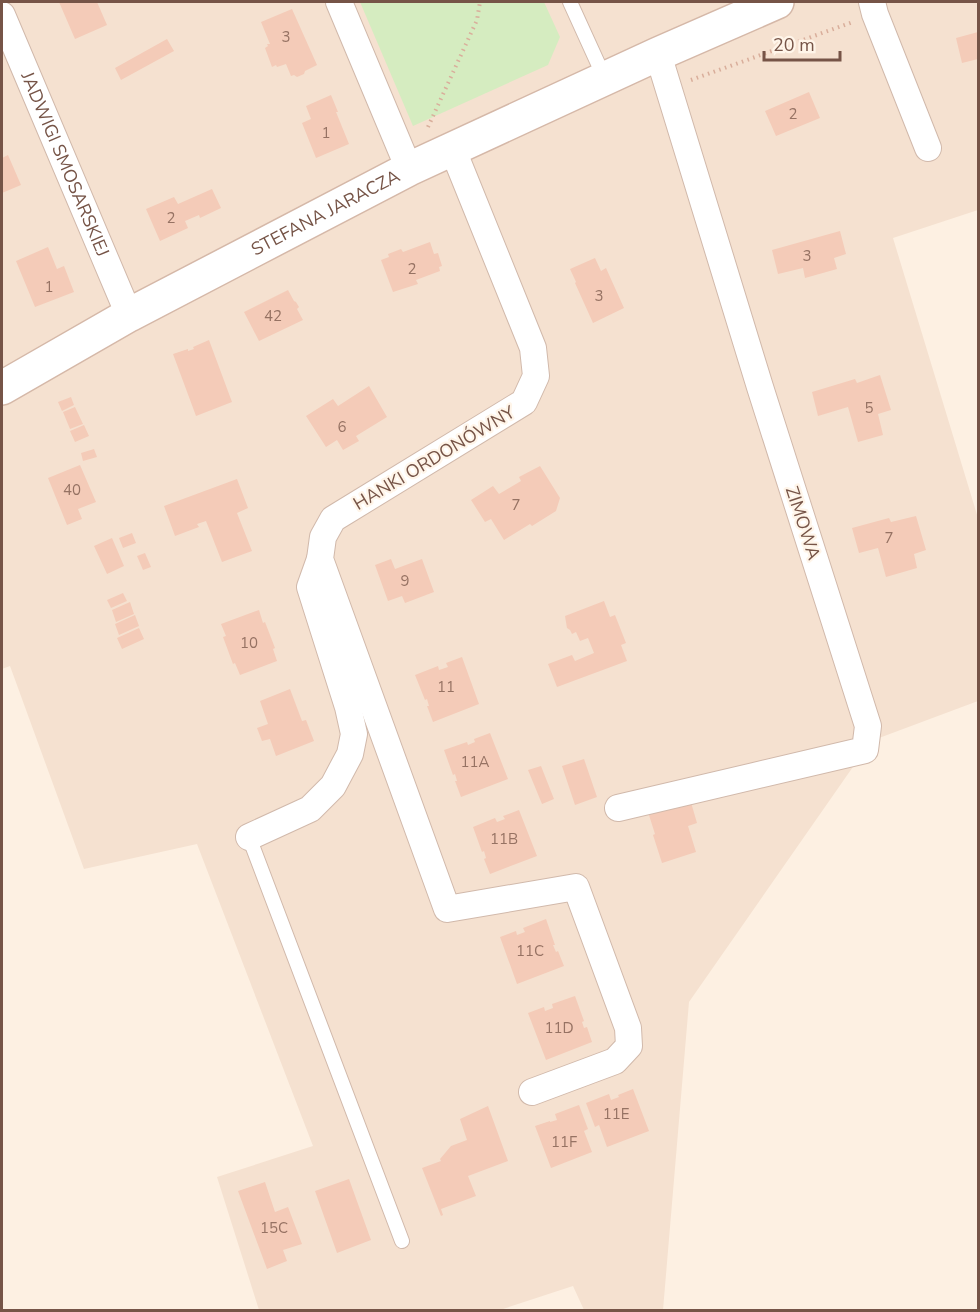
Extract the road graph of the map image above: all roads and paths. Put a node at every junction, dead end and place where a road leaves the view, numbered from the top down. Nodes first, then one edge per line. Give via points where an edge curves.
1 (339, 2) edge
2 (480, 2) edge
3 (570, 2) edge
4 (777, 2) edge
5 (874, 8) edge
6 (2, 15) edge
7 (662, 67) junction
8 (605, 79) junction
9 (426, 132) dead end
10 (928, 148) dead end
11 (453, 150) junction
12 (409, 170) junction
13 (129, 315) junction
14 (2, 388) edge
15 (320, 559) junction
16 (618, 808) dead end
17 (249, 837) joint
18 (532, 1092) dead end
19 (402, 1241) dead end

1 - 12 street
2 - 9 path via 477,20
3 - 8 lane
4 - 7 street, STEFANA JARACZA
5 - 7 path via 694,80 682,81
5 - 10 street
6 - 13 street, JADWIGI SMOSARSKIEJ
7 - 8 street, STEFANA JARACZA
7 - 16 street, ZIMOWA via 868,726 865,750
8 - 11 street, STEFANA JARACZA
11 - 12 street, STEFANA JARACZA
11 - 15 street, HANKI ORDONÓWNY via 532,348 536,376 524,402 333,519 323,537
12 - 13 street, STEFANA JARACZA
13 - 14 street, STEFANA JARACZA
15 - 17 street, HANKI ORDONÓWNY via 310,587 348,707 354,734 350,754 333,786 310,809
15 - 18 street via 447,909 576,887 628,1028 629,1046 615,1061
17 - 19 lane

